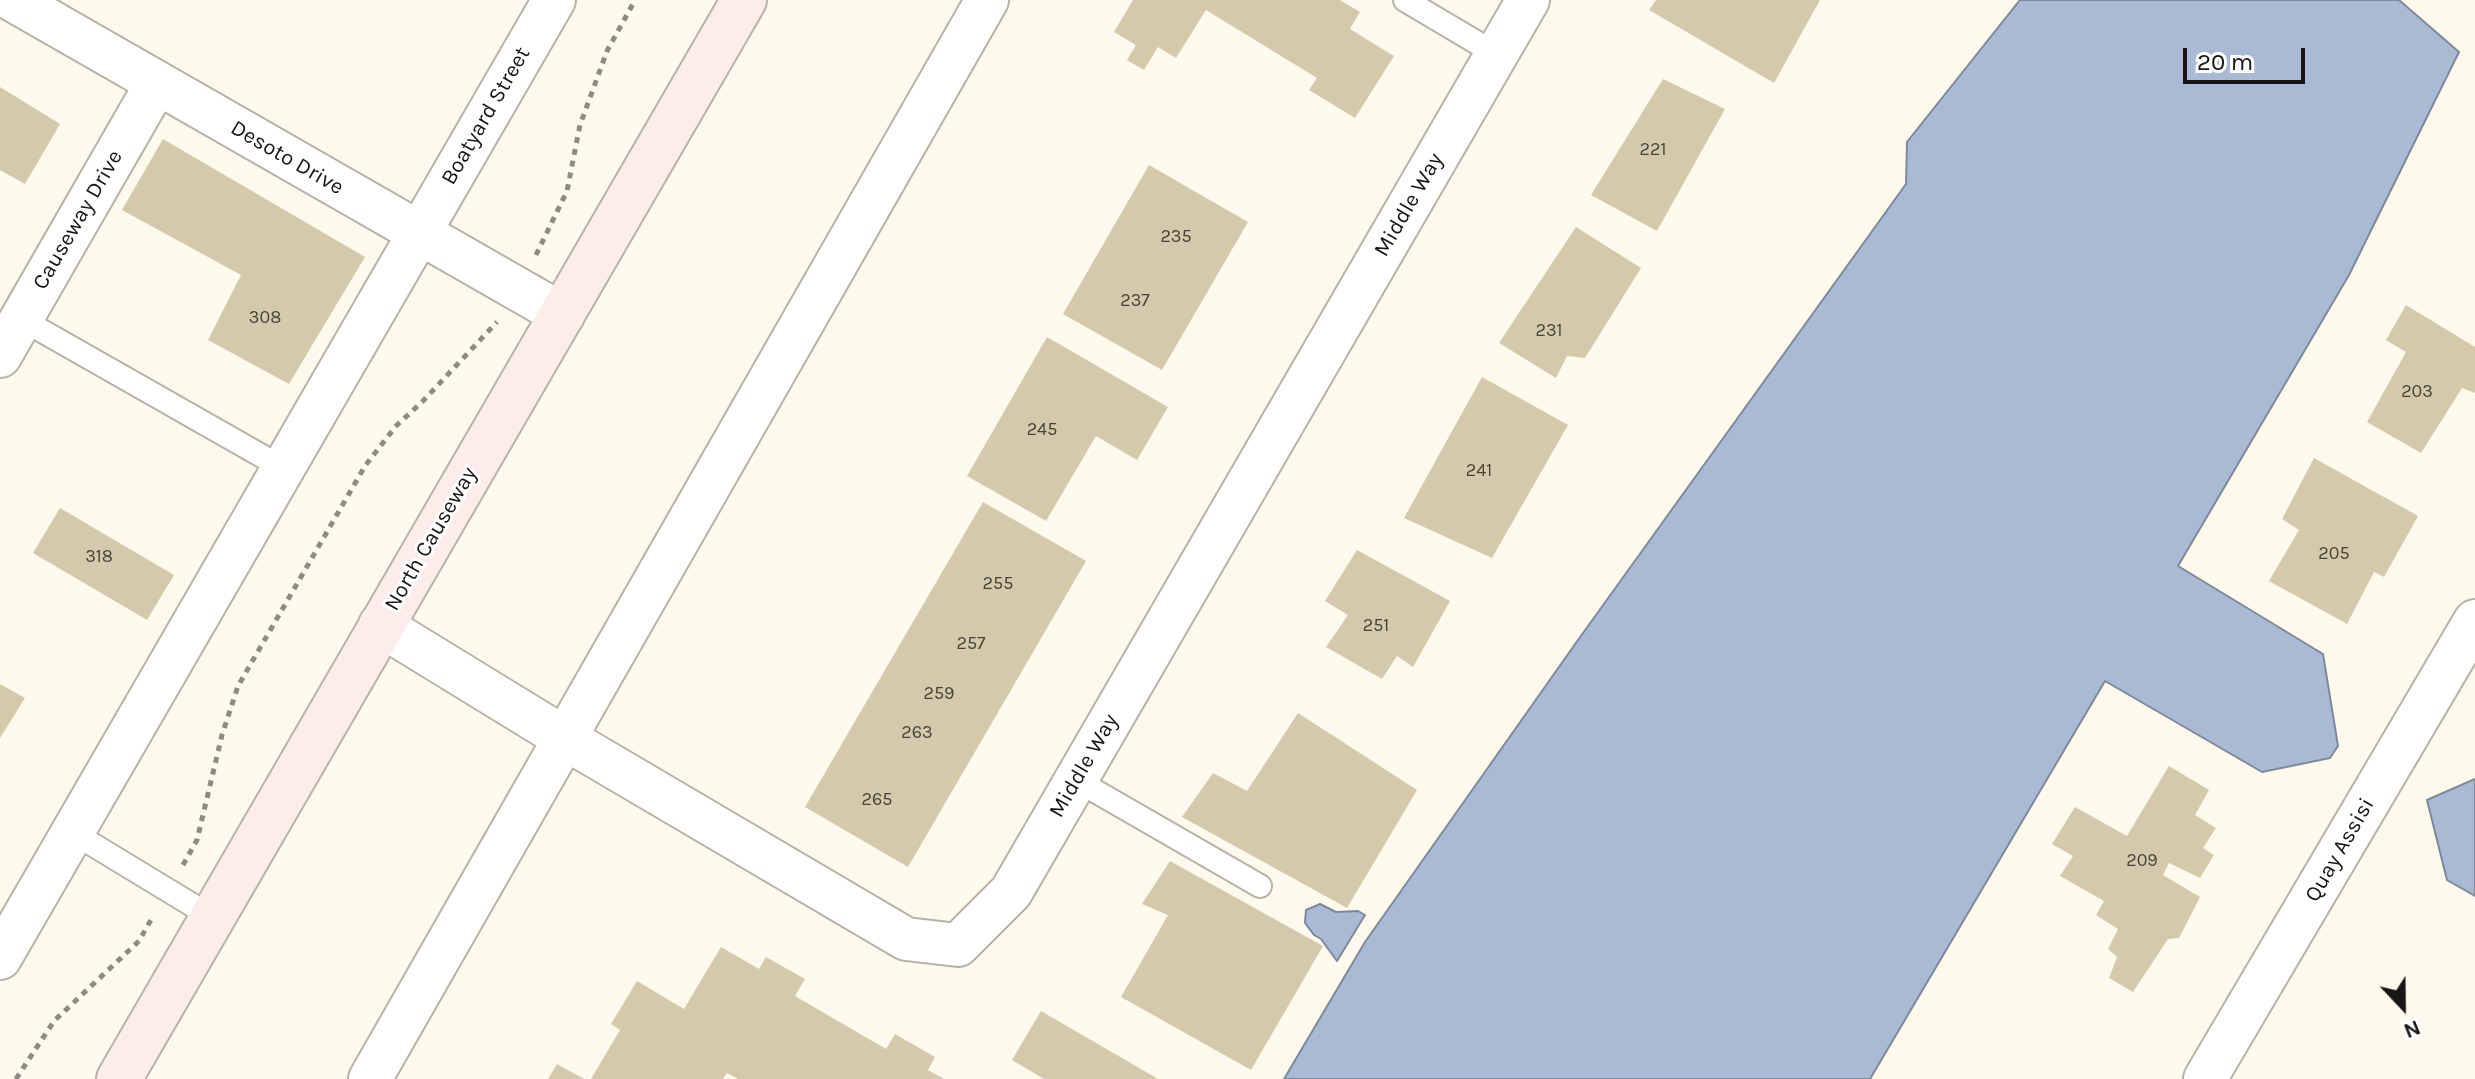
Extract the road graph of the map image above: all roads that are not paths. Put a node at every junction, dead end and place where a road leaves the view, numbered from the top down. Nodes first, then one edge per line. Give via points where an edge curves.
1 (13, 0) edge
2 (554, 0) edge
3 (744, 0) edge
4 (987, 0) edge
5 (1405, 0) edge
6 (1528, 0) edge
7 (1496, 54) junction
8 (157, 83) junction
9 (418, 233) junction
10 (563, 315) junction
11 (21, 319) junction
12 (0, 356) edge
13 (283, 468) junction
14 (2475, 621) edge
15 (380, 625) junction
16 (566, 739) junction
17 (1076, 780) junction
18 (72, 832) junction
19 (1260, 886) dead end
20 (212, 917) junction
21 (0, 958) edge
22 (119, 1079) edge
23 (370, 1079) edge
24 (2205, 1079) edge

1 - 8 street, Desoto Drive
2 - 9 street, Boatyard Street
3 - 10 main road, North Causeway
4 - 16 street
5 - 7 lane
6 - 7 street, Middle Way
7 - 17 street, Middle Way
8 - 9 street, Desoto Drive
8 - 11 street, Causeway Drive
9 - 10 street, Desoto Drive
9 - 13 street, Boatyard Street
10 - 15 main road, North Causeway
11 - 12 street, Causeway Drive
11 - 13 lane
13 - 18 street, Boatyard Street
14 - 24 street, Quay Assisi
15 - 16 street, Middle Way
15 - 20 main road, North Causeway
16 - 17 street, Middle Way via 906,939 958,945 1011,892
16 - 23 street
17 - 19 lane
18 - 20 lane
18 - 21 street, Boatyard Street
20 - 22 main road, North Causeway

